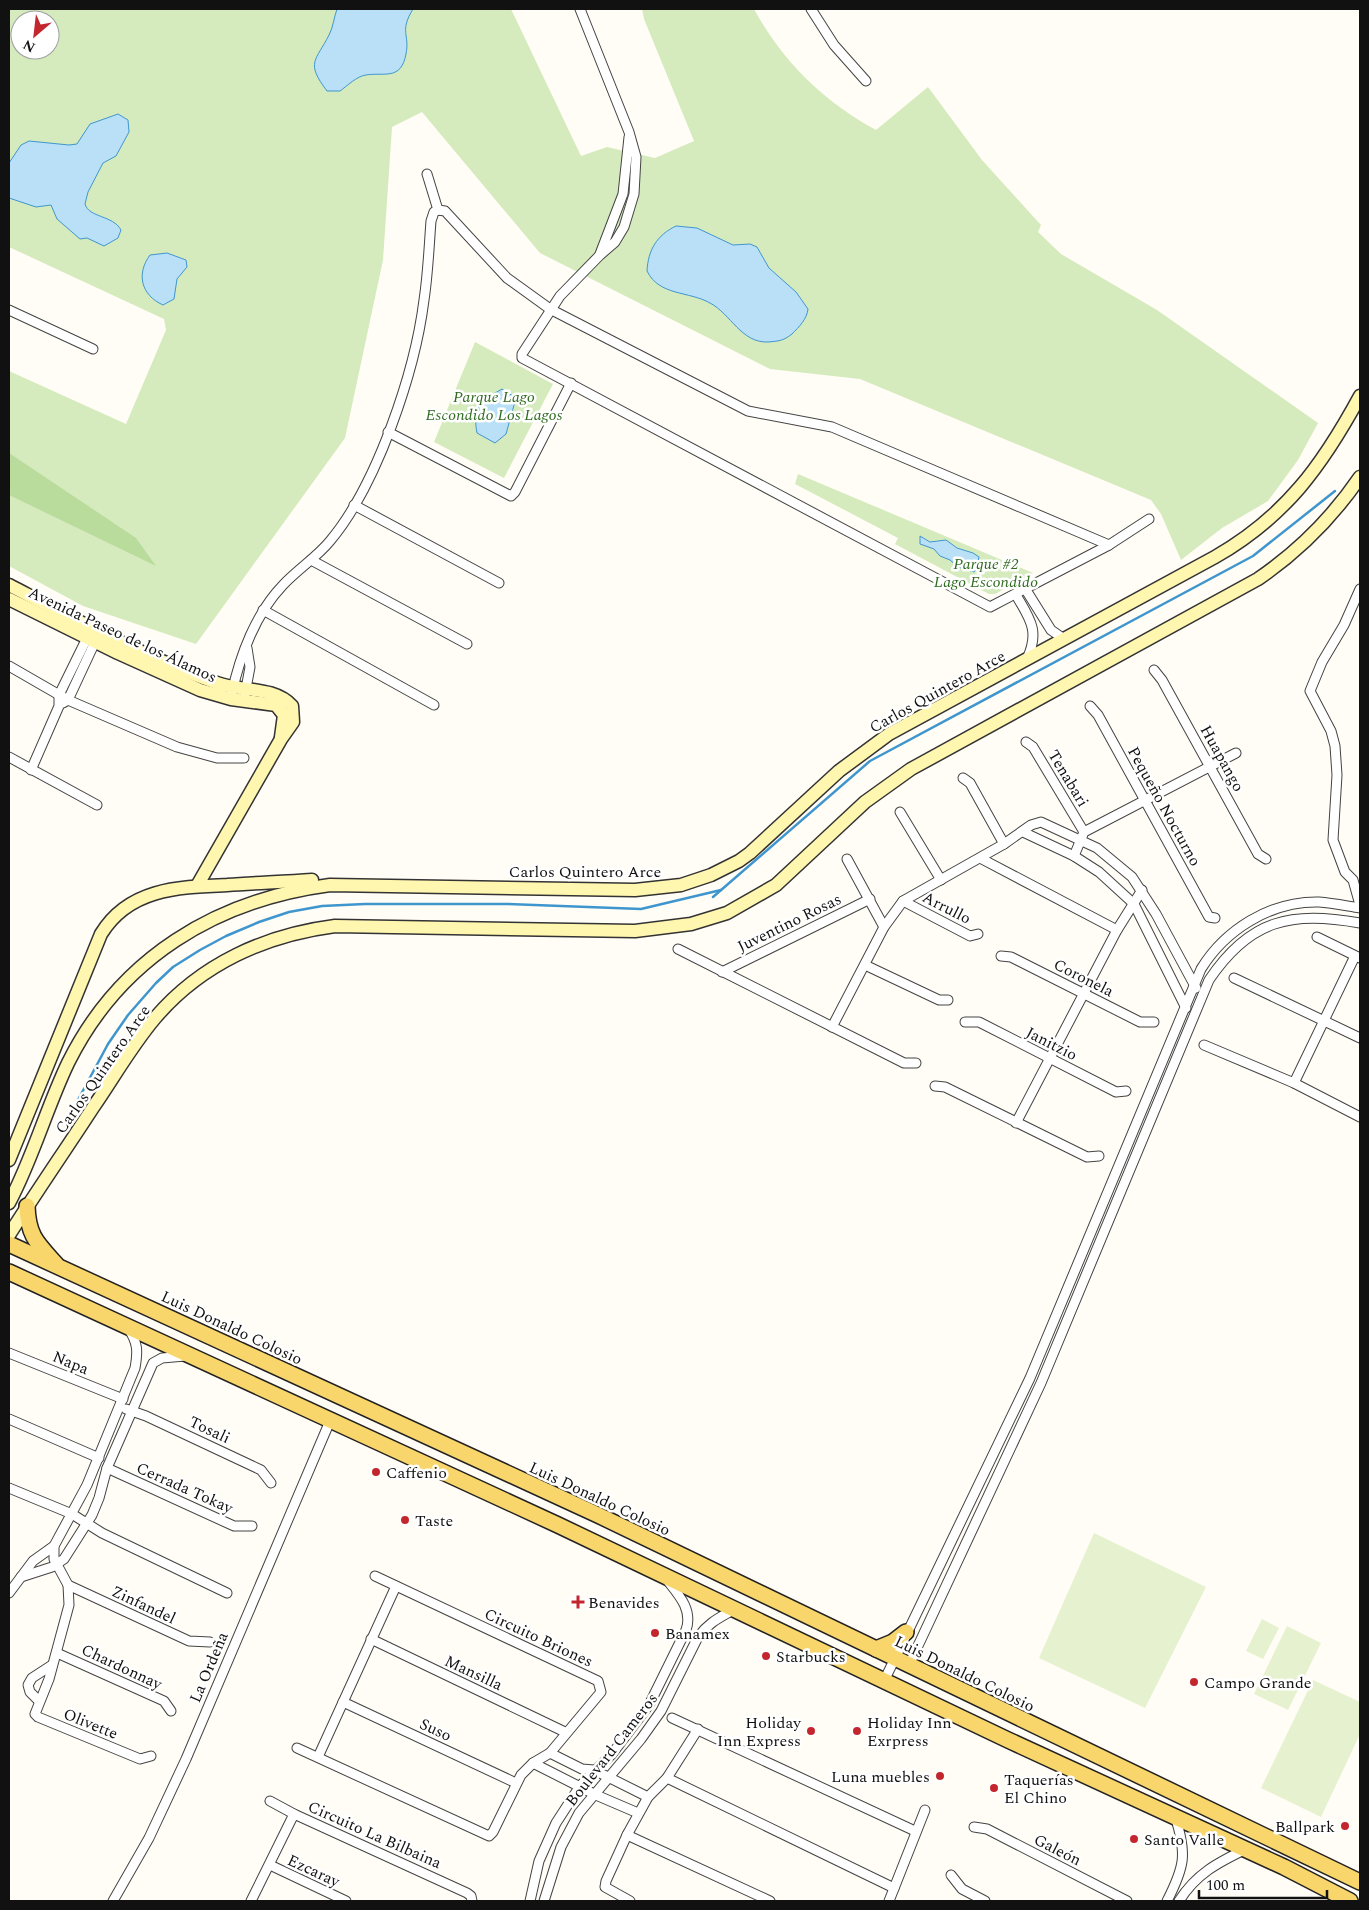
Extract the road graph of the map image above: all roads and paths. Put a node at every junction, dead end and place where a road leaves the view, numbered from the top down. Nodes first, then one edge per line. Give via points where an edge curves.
1 (580, 9) edge
2 (811, 9) edge
3 (866, 81) dead end
4 (629, 132) junction
5 (428, 174) dead end
6 (438, 210) junction
7 (600, 254) junction
8 (550, 309) junction
9 (9, 310) edge
10 (93, 349) dead end
11 (571, 383) junction
12 (1360, 396) edge
13 (388, 432) junction
14 (1360, 477) edge
15 (354, 506) junction
16 (1149, 519) dead end
17 (1109, 545) junction
18 (311, 560) junction
19 (499, 583) dead end
20 (9, 585) edge
21 (1360, 589) edge
22 (1026, 590) junction
23 (1016, 595) junction
24 (9, 599) edge
25 (263, 610) junction
26 (1040, 614) junction
27 (1030, 619) junction
28 (65, 621) junction
29 (1064, 639) junction
30 (91, 640) junction
31 (467, 644) dead end
32 (121, 648) junction
33 (247, 648) junction
34 (1027, 659) junction
35 (9, 666) edge
36 (1154, 670) dead end
37 (59, 695) junction
38 (238, 695) junction
39 (68, 700) junction
40 (434, 705) dead end
41 (59, 706) junction
42 (1090, 706) dead end
43 (281, 739) junction
44 (1026, 742) dead end
45 (1236, 753) dead end
46 (9, 757) edge
47 (244, 758) dead end
48 (1210, 766) junction
49 (31, 770) junction
50 (963, 778) dead end
51 (1145, 800) junction
52 (97, 806) dead end
53 (900, 812) dead end
54 (1023, 832) junction
55 (1084, 832) junction
56 (1080, 841) junction
57 (1004, 844) junction
58 (1074, 856) junction
59 (980, 858) junction
60 (847, 859) dead end
61 (1266, 859) dead end
62 (941, 880) junction
63 (255, 883) junction
64 (357, 884) junction
65 (197, 886) junction
66 (1142, 890) junction
67 (870, 899) junction
68 (903, 901) junction
69 (249, 903) junction
70 (1134, 904) junction
71 (1360, 906) edge
72 (1215, 918) dead end
73 (1360, 923) edge
74 (884, 927) junction
75 (1117, 930) junction
76 (978, 934) dead end
77 (1317, 937) dead end
78 (678, 949) dead end
79 (1001, 956) dead end
80 (1357, 957) edge
81 (865, 965) junction
82 (722, 972) junction
83 (1234, 978) dead end
84 (1194, 985) junction
85 (1083, 994) junction
86 (1202, 995) junction
87 (948, 1000) dead end
88 (1184, 1006) junction
89 (1194, 1014) junction
90 (1324, 1020) junction
91 (965, 1022) dead end
92 (1154, 1022) dead end
93 (832, 1027) junction
94 (1360, 1038) edge
95 (1204, 1045) dead end
96 (1049, 1059) junction
97 (916, 1063) dead end
98 (1294, 1083) junction
99 (935, 1086) dead end
100 (1126, 1090) dead end
101 (28, 1114) junction
102 (1360, 1116) edge
103 (1016, 1123) junction
104 (34, 1142) junction
105 (1099, 1156) dead end
106 (9, 1160) edge
107 (9, 1203) edge
108 (27, 1206) junction
109 (1093, 1227) junction
110 (1105, 1232) junction
111 (9, 1235) edge
112 (9, 1244) edge
113 (61, 1268) junction
114 (9, 1272) edge
115 (9, 1280) edge
116 (36, 1284) junction
117 (127, 1327) junction
118 (9, 1353) edge
119 (192, 1355) junction
120 (287, 1371) junction
121 (1030, 1378) junction
122 (1041, 1383) junction
123 (270, 1392) junction
124 (121, 1403) junction
125 (131, 1410) junction
126 (9, 1419) edge
127 (330, 1420) junction
128 (99, 1458) junction
129 (108, 1468) junction
130 (271, 1482) dead end
131 (9, 1488) edge
132 (72, 1514) junction
133 (598, 1515) junction
134 (963, 1515) junction
135 (976, 1521) junction
136 (86, 1524) junction
137 (558, 1525) junction
138 (252, 1526) dead end
139 (54, 1546) junction
140 (57, 1565) junction
141 (375, 1576) dead end
142 (21, 1577) junction
143 (666, 1578) junction
144 (68, 1585) junction
145 (396, 1586) junction
146 (9, 1593) edge
147 (227, 1593) dead end
148 (733, 1610) junction
149 (906, 1632) junction
150 (371, 1639) junction
151 (210, 1642) dead end
152 (876, 1649) junction
153 (57, 1652) junction
154 (902, 1662) junction
155 (52, 1665) junction
156 (884, 1681) junction
157 (39, 1701) junction
158 (343, 1702) junction
159 (649, 1705) junction
160 (171, 1711) dead end
161 (661, 1711) junction
162 (672, 1718) dead end
163 (1034, 1725) junction
164 (698, 1729) junction
165 (565, 1732) junction
166 (994, 1733) junction
167 (1080, 1747) junction
168 (297, 1748) dead end
169 (550, 1752) junction
170 (151, 1756) dead end
171 (1042, 1756) junction
172 (318, 1757) junction
173 (533, 1762) junction
174 (594, 1770) junction
175 (609, 1778) junction
176 (666, 1778) junction
177 (516, 1783) junction
178 (580, 1786) junction
179 (596, 1795) junction
180 (648, 1797) junction
181 (270, 1801) dead end
182 (925, 1810) dead end
183 (638, 1813) junction
184 (1168, 1813) junction
185 (294, 1814) junction
186 (974, 1827) dead end
187 (915, 1831) junction
188 (627, 1835) junction
189 (1246, 1849) junction
190 (270, 1865) junction
191 (1326, 1867) junction
192 (951, 1875) dead end
193 (1180, 1876) junction
194 (1301, 1876) junction
195 (1191, 1882) junction
196 (1360, 1882) edge
197 (894, 1888) junction
198 (530, 1897) edge
199 (545, 1898) edge
200 (113, 1901) edge
201 (251, 1901) edge
202 (346, 1901) edge
203 (472, 1901) edge
204 (630, 1901) edge
205 (770, 1901) edge
206 (889, 1901) edge
207 (985, 1901) edge
208 (1127, 1901) edge
209 (1167, 1901) edge
210 (1180, 1901) edge
211 (1350, 1901) edge

1 - 4 street
2 - 3 street via 834,44
4 - 7 street via 623,194
4 - 7 street via 636,157 632,203 620,235
5 - 6 street
6 - 8 street via 444,211 507,278
6 - 13 street via 431,221 418,333
7 - 8 street
8 - 11 street via 522,357
8 - 17 street via 748,411 838,429
9 - 10 street
11 - 13 street via 511,496
11 - 23 street via 988,607
12 - 29 main road, Carlos Quintero Arce via 1306,483 1261,527 1215,557
13 - 15 street via 376,466
14 - 108 main road, Carlos Quintero Arce via 1320,529 1258,579 911,769 865,802 776,885 727,912 682,926 635,930 335,926 304,930 267,941 225,960 187,986 154,1019
15 - 18 street via 330,541
15 - 19 street
16 - 17 street
17 - 22 street
18 - 25 street via 282,586
18 - 31 street
20 - 28 main road, Avenida Paseo de los Álamos
21 - 71 street via 1310,691 1331,731 1335,746 1337,775 1333,840 1345,872 1353,880
22 - 23 street
22 - 26 street
23 - 27 street
24 - 28 main road, Avenida Paseo de los Álamos
25 - 33 street
25 - 40 street
26 - 27 street
26 - 29 street via 1051,630
27 - 34 street via 1034,639
28 - 30 main road, Avenida Paseo de los Álamos
28 - 32 main road, Avenida Paseo de los Álamos
29 - 34 main road, Carlos Quintero Arce
30 - 32 main road, Avenida Paseo de los Álamos
30 - 37 street
30 - 39 street
32 - 38 main road, Avenida Paseo de los Álamos
33 - 38 street via 238,664
33 - 38 street via 250,667
34 - 64 main road, Carlos Quintero Arce via 889,734 839,771 750,853 696,880 666,888 635,890
35 - 37 street
36 - 48 street, Huapango
37 - 39 street
37 - 41 street
38 - 43 main road, Avenida Paseo de los Álamos via 281,709 284,722
38 - 43 main road, Avenida Paseo de los Álamos via 279,696 292,706 293,722
39 - 41 street
39 - 47 street via 184,750 217,758
41 - 49 street
42 - 51 street, Pequeño Nocturno
43 - 65 main road
44 - 55 street, Tenabari via 1033,747
45 - 48 street
46 - 49 street
48 - 51 street
48 - 61 street, Huapango via 1258,854
49 - 52 street
50 - 57 street via 970,782
51 - 55 street
51 - 72 street, Pequeño Nocturno via 1208,917
53 - 62 street
54 - 56 street via 1040,822
54 - 57 street
54 - 58 street
55 - 56 street
56 - 58 street
56 - 66 street via 1097,848 1119,864
57 - 59 street
58 - 70 street via 1099,872
59 - 62 street
59 - 75 street
60 - 67 street
62 - 68 street
63 - 64 main road via 313,880
63 - 65 main road
63 - 69 main road via 257,891
64 - 69 main road, Carlos Quintero Arce via 302,889
65 - 101 main road via 146,895 124,908 105,927
66 - 70 street
66 - 84 street
67 - 74 street
67 - 82 street, Juventino Rosas
68 - 74 street
68 - 76 street, Arrullo via 970,936
69 - 104 main road, Carlos Quintero Arce via 199,925 157,952 133,973 82,1038 68,1062
70 - 75 street
70 - 88 street
71 - 84 street via 1318,902 1281,907 1247,921 1210,955
73 - 86 street via 1303,917 1262,929 1222,960
74 - 81 street
75 - 85 street
77 - 80 street
78 - 82 street
79 - 85 street, Coronela via 1011,957
80 - 90 street
81 - 87 street via 940,1000
81 - 93 street
82 - 93 street
83 - 90 street
84 - 86 street
84 - 88 street
85 - 92 street, Coronela via 1140,1022
85 - 96 street
86 - 89 street
88 - 89 street
88 - 109 street
89 - 110 street
90 - 94 street
90 - 98 street
91 - 96 street, Janitzio via 979,1022
93 - 97 street via 904,1063
95 - 98 street
96 - 100 street, Janitzio via 1116,1092
96 - 103 street
98 - 102 street
99 - 103 street via 945,1086
101 - 104 main road
101 - 106 main road
103 - 105 street via 1087,1157
104 - 107 main road, Carlos Quintero Arce
108 - 111 main road, Carlos Quintero Arce
108 - 113 main road via 30,1231 36,1242
109 - 110 street
109 - 121 street
110 - 122 street
112 - 113 main road, Luis Donaldo Colosio
113 - 120 main road, Luis Donaldo Colosio
114 - 116 main road
115 - 116 main road
116 - 117 main road
117 - 119 main road
117 - 124 street via 138,1350 135,1368
118 - 124 street, Napa
119 - 123 main road
119 - 125 street via 162,1358 153,1363
120 - 123 main road via 285,1385
120 - 133 main road, Luis Donaldo Colosio
121 - 122 street
121 - 134 street
122 - 135 street
123 - 127 main road
124 - 125 street, Napa
124 - 128 street
125 - 129 street
125 - 130 street, Tosali via 261,1470
126 - 128 street
127 - 137 main road
127 - 200 street, La Ordeña via 186,1759 149,1838
128 - 132 street
129 - 136 street via 99,1498
129 - 138 street, Cerrada Tokay via 234,1526
131 - 132 street
132 - 136 street
132 - 139 street
133 - 137 main road via 574,1513
133 - 152 main road, Luis Donaldo Colosio
134 - 135 street
134 - 149 street
135 - 154 street
136 - 140 street
136 - 147 street
137 - 143 main road
139 - 140 street
139 - 142 street via 33,1561
140 - 142 street
140 - 144 street
141 - 145 street
142 - 146 street
143 - 148 main road
143 - 159 street, Boulevard Cameros via 684,1601 688,1624
144 - 151 street, Zinfandel via 189,1641
144 - 153 street via 69,1605
145 - 150 street
145 - 165 street, Circuito Briones via 598,1681 599,1697
148 - 156 main road
148 - 161 street, Boulevard Cameros via 713,1620 698,1637
149 - 152 main road via 894,1642
149 - 154 street
150 - 158 street
150 - 165 street, Mansilla
152 - 154 main road, Luis Donaldo Colosio
153 - 155 street
153 - 160 street, Chardonnay via 164,1701
154 - 156 street
154 - 163 main road, Luis Donaldo Colosio
155 - 157 street
155 - 157 street via 28,1684 30,1692
156 - 166 main road
157 - 170 street, Olivette via 35,1712 38,1718 140,1759
158 - 172 street
158 - 177 street, Suso
159 - 161 street
159 - 174 street, Boulevard Cameros via 612,1754
161 - 175 street, Boulevard Cameros
162 - 164 street
163 - 166 main road via 1026,1735
163 - 167 main road, Luis Donaldo Colosio
164 - 176 street
164 - 187 street
165 - 169 street, Circuito Briones
166 - 171 main road
167 - 171 main road via 1053,1744
167 - 191 main road, Luis Donaldo Colosio
168 - 172 street
169 - 173 street, Circuito Briones
169 - 174 street via 582,1769
171 - 184 main road
172 - 177 street, Circuito Briones via 486,1836 493,1832
173 - 177 street, Circuito Briones
173 - 178 street
174 - 175 street
174 - 178 street, Boulevard Cameros
175 - 179 street, Boulevard Cameros
175 - 180 street
176 - 180 street
176 - 197 street
178 - 179 street
178 - 198 street, Boulevard Cameros via 545,1844
179 - 183 street
179 - 199 street, Boulevard Cameros via 579,1812 561,1847
180 - 183 street
181 - 185 street
182 - 187 street
183 - 188 street
184 - 189 main road
184 - 193 street via 1183,1848
185 - 190 street, Circuito La Bilbaina
185 - 203 street, Circuito La Bilbaina via 467,1893
186 - 208 street, Galeón via 987,1829
187 - 197 street
188 - 204 street via 606,1881 606,1888
188 - 205 street
189 - 194 main road
189 - 195 street via 1220,1861
190 - 201 street, Circuito La Bilbaina
190 - 202 street, Ezcaray
191 - 194 main road via 1310,1867
191 - 196 main road, Luis Donaldo Colosio
192 - 207 street via 962,1889
193 - 195 street
193 - 209 street
194 - 211 main road
195 - 210 street
197 - 206 street
198 - 199 street, Boulevard Cameros

